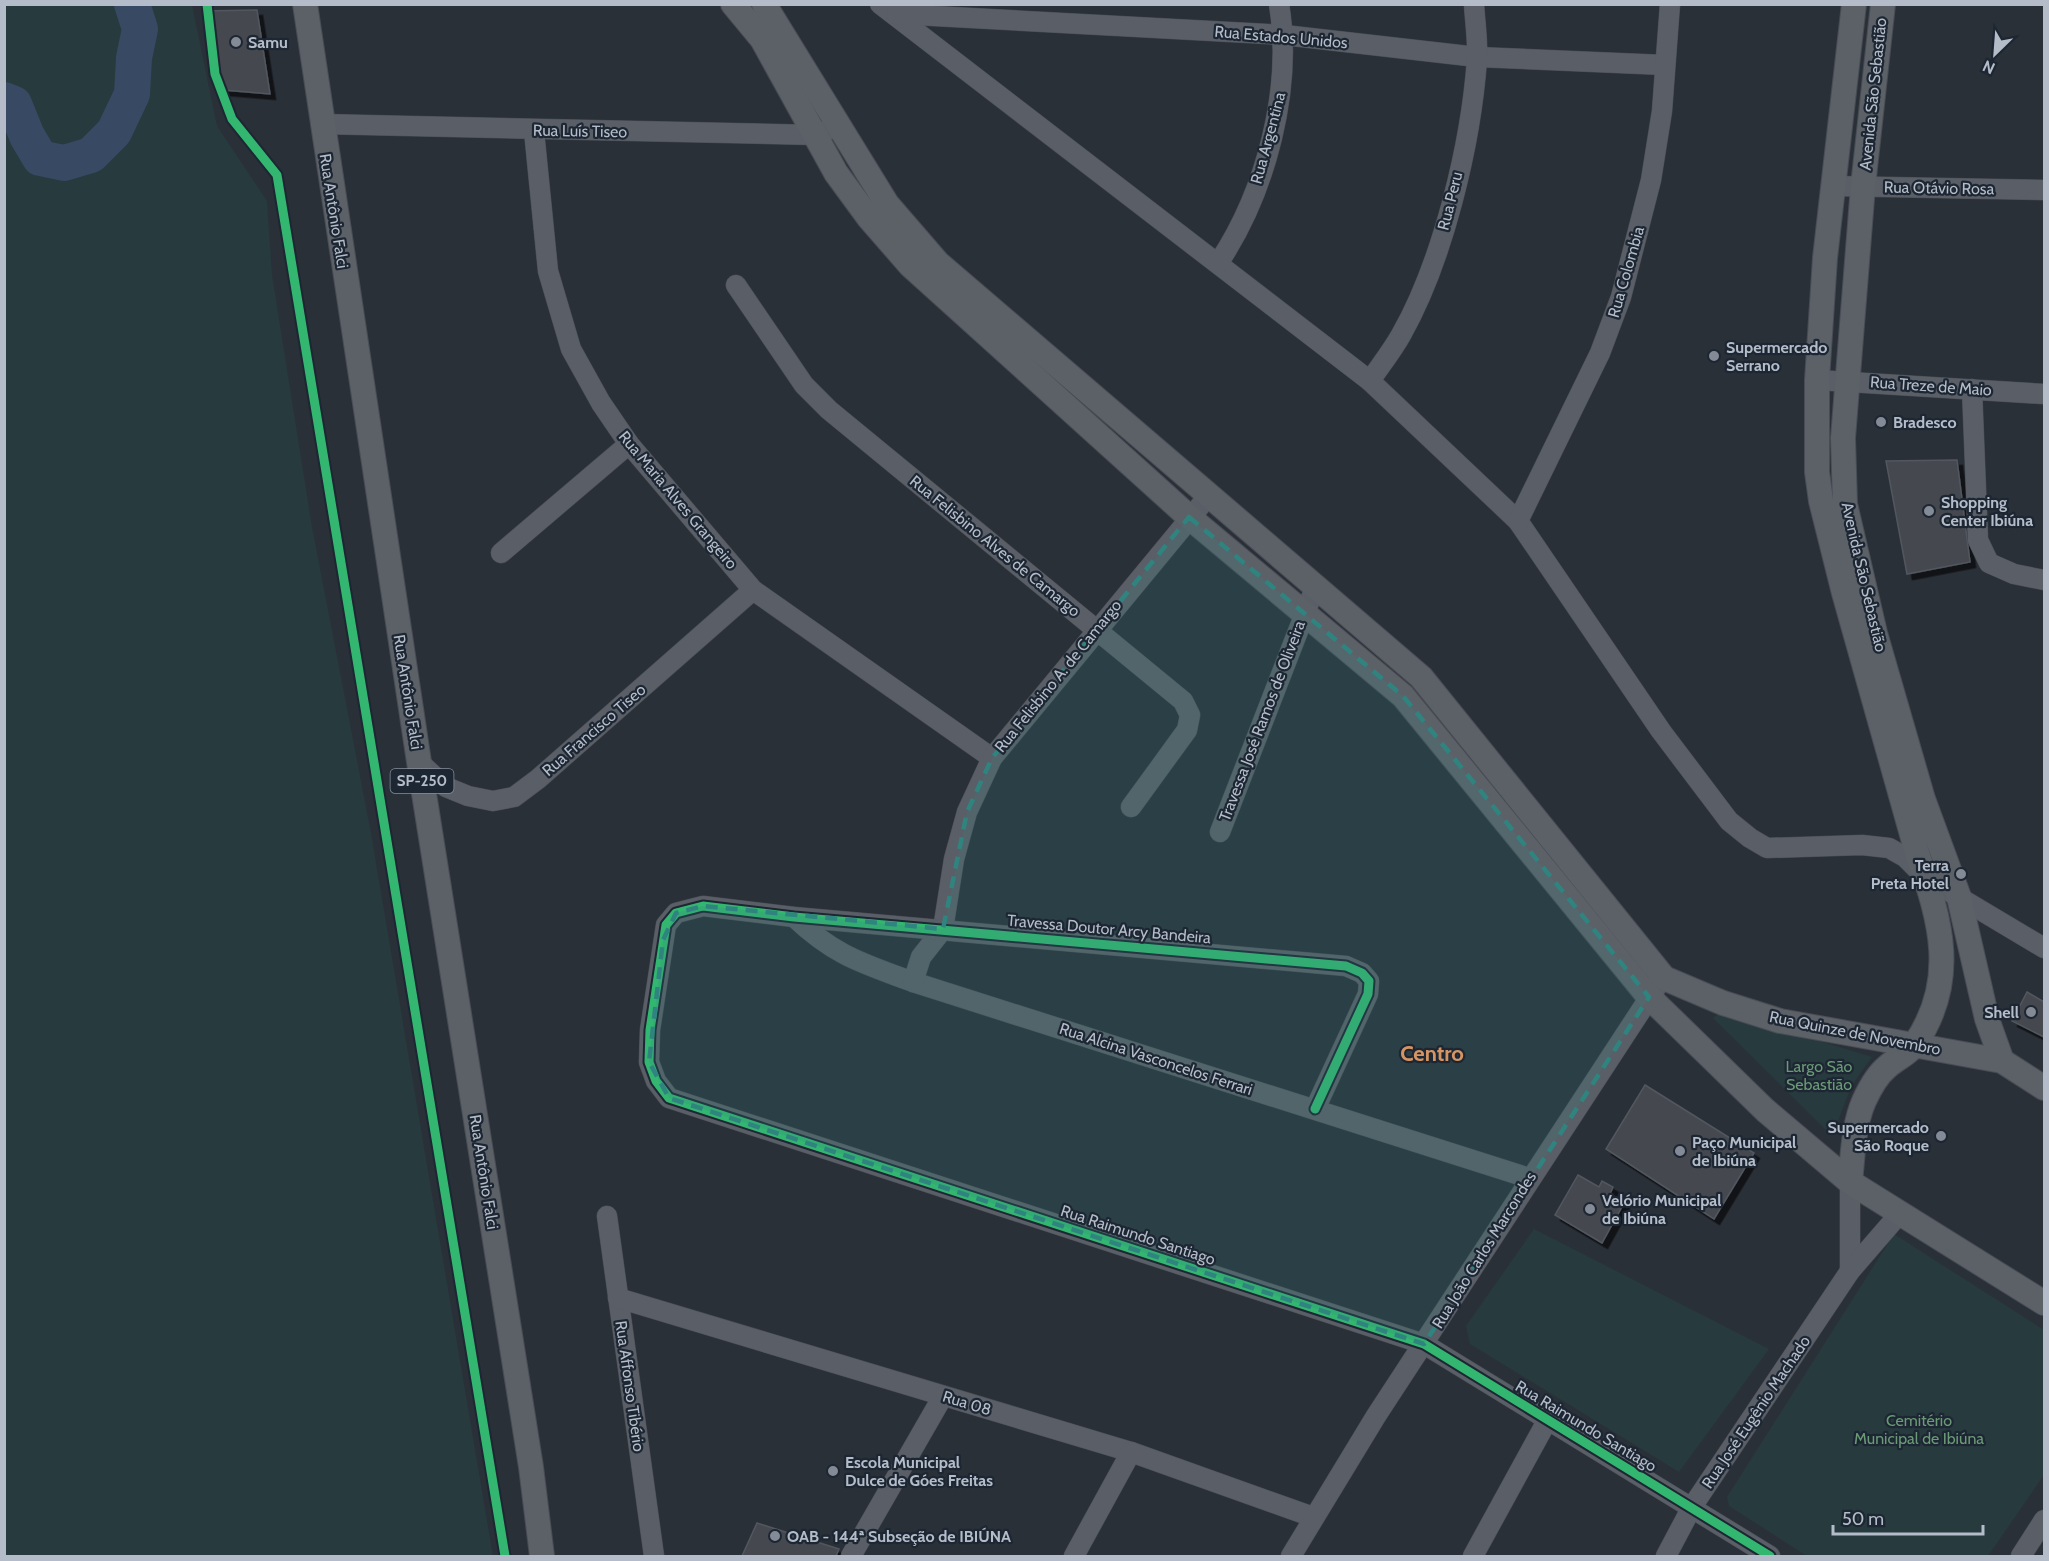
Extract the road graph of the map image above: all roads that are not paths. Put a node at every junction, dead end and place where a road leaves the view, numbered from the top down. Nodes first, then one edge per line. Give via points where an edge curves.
1 (305, 4) edge
2 (733, 4) edge
3 (764, 4) edge
4 (1279, 4) edge
5 (1474, 4) edge
6 (1670, 4) edge
7 (1854, 4) edge
8 (1883, 4) edge
9 (888, 9) edge
10 (1284, 35) junction
11 (1477, 57) junction
12 (1665, 65) junction
13 (1846, 72) junction
14 (1874, 74) junction
15 (321, 124) junction
16 (826, 130) junction
17 (534, 131) junction
18 (1833, 186) junction
19 (1863, 186) junction
20 (2044, 190) edge
21 (1219, 262) junction
22 (736, 285) dead end
23 (1817, 380) junction
24 (1370, 381) junction
25 (1848, 381) junction
26 (1972, 389) junction
27 (2044, 394) edge
28 (629, 444) junction
29 (1844, 471) junction
30 (1817, 472) junction
31 (1210, 494) junction
32 (1190, 517) junction
33 (1518, 521) junction
34 (501, 553) dead end
35 (2044, 580) edge
36 (1316, 585) junction
37 (753, 590) junction
38 (1304, 611) junction
39 (1096, 629) junction
40 (1421, 677) junction
41 (1403, 696) junction
42 (992, 758) junction
43 (419, 762) junction
44 (1131, 807) dead end
45 (1220, 832) dead end
46 (1925, 877) junction
47 (1959, 897) junction
48 (703, 906) joint
49 (794, 917) junction
50 (943, 929) junction
51 (2044, 944) edge
52 (1664, 978) junction
53 (913, 982) junction
54 (1649, 997) junction
55 (1914, 1046) junction
56 (2002, 1061) junction
57 (2044, 1088) edge
58 (1315, 1109) junction
59 (1529, 1178) junction
60 (1850, 1182) junction
61 (1901, 1212) junction
62 (607, 1216) dead end
63 (1850, 1271) junction
64 (618, 1298) junction
65 (2044, 1303) edge
66 (1424, 1344) junction
67 (943, 1396) junction
68 (1547, 1421) junction
69 (1131, 1452) junction
70 (1692, 1507) junction
71 (1313, 1517) junction
72 (2044, 1520) edge
73 (542, 1557) edge
74 (654, 1557) edge
75 (851, 1557) edge
76 (1074, 1557) edge
77 (1291, 1557) edge
78 (1473, 1557) edge
79 (1666, 1557) edge
80 (1770, 1557) edge
81 (2021, 1557) edge

1 - 15 main road, Rua Antônio Falci / SP-250
2 - 16 main road
3 - 16 main road
4 - 10 street, Rua Argentina
5 - 11 street, Rua Peru
6 - 12 street, Rua Colombia
7 - 13 main road, Avenida São Sebastião
8 - 14 main road, Avenida São Sebastião
9 - 10 street, Rua Estados Unidos
9 - 21 street
10 - 11 street, Rua Estados Unidos
10 - 21 street, Rua Argentina via 1275,124 1239,232
11 - 12 street, Rua Estados Unidos
11 - 24 street, Rua Peru via 1470,120 1444,230 1401,335
12 - 33 street, Rua Colombia via 1651,180 1621,297 1600,353
13 - 14 main road
13 - 18 main road, Avenida São Sebastião
14 - 19 main road, Avenida São Sebastião
15 - 17 street, Rua Luís Tiseo
15 - 43 main road, Rua Antônio Falci / SP-250
16 - 17 street, Rua Luís Tiseo
16 - 31 main road via 938,263
16 - 32 main road via 836,173 910,265
17 - 28 street, Rua Maria Alves Grangeiro via 548,271 571,349
18 - 19 street, Rua Otávio Rosa
18 - 23 main road, Avenida São Sebastião
19 - 20 street, Rua Otávio Rosa
19 - 25 main road, Avenida São Sebastião
21 - 24 street
22 - 39 street, Rua Felisbino Alves de Camargo via 804,385 829,410
23 - 25 street, Rua Treze de Maio
23 - 30 main road, Avenida São Sebastião
24 - 33 street
25 - 26 street, Rua Treze de Maio
25 - 29 main road, Avenida São Sebastião
26 - 27 street, Rua Treze de Maio
26 - 35 street via 1978,540 1989,564
28 - 34 street
28 - 37 street, Rua Maria Alves Grangeiro
29 - 30 main road
29 - 47 main road, Avenida São Sebastião via 1845,504 1875,633 1923,799
30 - 46 main road, Avenida São Sebastião via 1844,593
31 - 32 street, Rua Felisbino A. de Camargo
31 - 36 main road
32 - 38 main road
32 - 39 street, Rua Felisbino A. de Camargo
33 - 46 street via 1661,731 1730,821 1767,848 1862,844 1889,848 1905,857
36 - 38 street, Travessa José Ramos de Oliveira
36 - 40 main road
37 - 42 street, Rua Maria Alves Grangeiro
37 - 43 street, Rua Francisco Tiseo via 514,797 493,801 468,796 446,787
38 - 41 main road
38 - 45 street, Travessa José Ramos de Oliveira
39 - 42 street, Rua Felisbino A. de Camargo
39 - 44 street, Rua Felisbino Alves de Camargo via 1183,701 1190,715 1187,730
40 - 41 main road
40 - 52 main road
41 - 54 main road
42 - 50 street, Rua Felisbino A. de Camargo via 967,812 954,859
43 - 73 main road, Rua Antônio Falci / SP-250
46 - 47 street
46 - 55 main road, Avenida São Sebastião via 1941,933 1943,965 1929,1019
47 - 51 street
47 - 56 main road, Avenida São Sebastião via 1987,1019
48 - 49 street, Travessa Doutor Arcy Bandeira
48 - 66 street, Rua Raimundo Santiago via 676,913 666,924 663,940 649,1062 656,1081 669,1098
49 - 50 street, Travessa Doutor Arcy Bandeira
49 - 53 street, Rua Alcina Vasconcelos Ferrari via 840,954
50 - 53 street, Rua Felisbino A. de Camargo via 921,957
50 - 58 street, Travessa Doutor Arcy Bandeira via 1346,966 1362,973 1369,981 1368,994
52 - 54 street, Rua João Carlos Marcondes
52 - 55 main road, Rua Quinze de Novembro via 1780,1021
53 - 58 street, Rua Alcina Vasconcelos Ferrari
54 - 59 street, Rua João Carlos Marcondes
54 - 60 main road via 1765,1110
55 - 56 main road, Rua Quinze de Novembro
55 - 60 main road via 1885,1068 1864,1102 1855,1136
56 - 57 main road, Rua Quinze de Novembro
58 - 59 street, Rua Alcina Vasconcelos Ferrari
59 - 66 street, Rua João Carlos Marcondes
60 - 61 main road
60 - 63 street
61 - 63 street, Rua José Eugênio Machado
61 - 65 main road
62 - 64 street, Rua Affonso Tibério
63 - 70 street, Rua José Eugênio Machado
64 - 67 street, Rua 08
64 - 74 street, Rua Affonso Tibério
66 - 68 street, Rua Raimundo Santiago
66 - 71 street, Rua João Carlos Marcondes
67 - 69 street, Rua 08
67 - 75 street
68 - 70 street, Rua Raimundo Santiago
68 - 78 street
69 - 71 street, Rua 08
69 - 76 street
70 - 79 street, Rua José Eugênio Machado
70 - 80 street, Rua Raimundo Santiago
71 - 77 street, Rua João Carlos Marcondes
72 - 81 street

